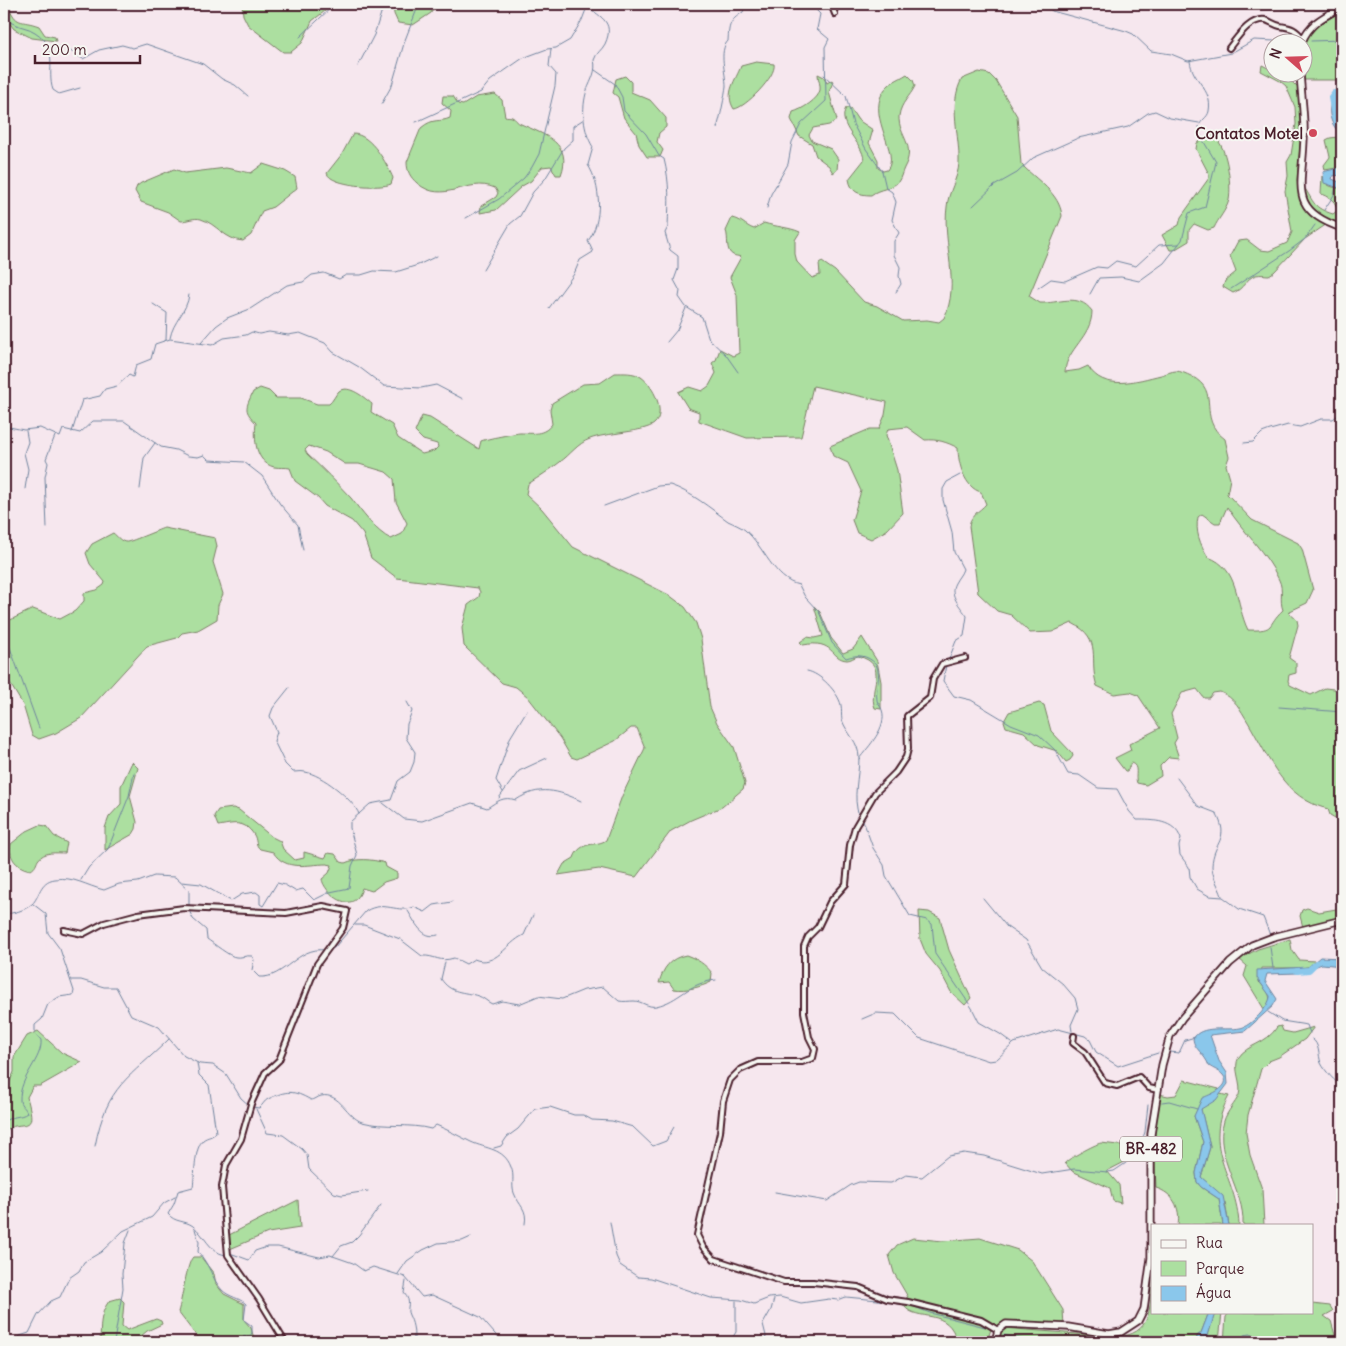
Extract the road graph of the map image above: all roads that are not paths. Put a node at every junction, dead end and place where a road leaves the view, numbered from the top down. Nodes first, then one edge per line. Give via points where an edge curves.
1 (831, 4) edge
2 (1342, 7) edge
3 (835, 14) dead end
4 (1296, 32) edge
5 (1308, 32) edge
6 (1229, 48) dead end
7 (1301, 82) edge
8 (1342, 228) edge
9 (965, 658) dead end
10 (1342, 920) edge
11 (64, 930) dead end
12 (1074, 1036) dead end
13 (1158, 1090) junction
14 (998, 1330) junction
15 (285, 1342) edge
16 (995, 1342) edge

1 - 3 street
2 - 5 highway via 1314,24
4 - 6 street via 1293,28 1257,21
7 - 8 highway via 1304,128 1300,171 1302,196 1315,216
9 - 14 street via 942,664 933,679 930,698 907,716 907,755 896,772 875,793 856,827 850,845 846,884 830,902 818,927 805,943 804,1012 815,1049 813,1058 802,1062 758,1062 740,1070 730,1080 697,1235 702,1248 714,1259 784,1282 858,1287 886,1299 987,1322
10 - 13 highway, BR-482 via 1262,941 1241,953 1175,1026 1166,1046
11 - 15 street via 82,934 104,923 138,914 184,908 286,914 323,906 346,911 343,928 316,964 279,1060 266,1073 251,1104 241,1138 226,1166 222,1187 228,1255
12 - 13 street via 1073,1043 1085,1052 1105,1083 1117,1086 1139,1077 1149,1088
13 - 14 highway, BR-482 via 1151,1144 1150,1258 1141,1316 1127,1329 1109,1334 1011,1324
14 - 16 highway

